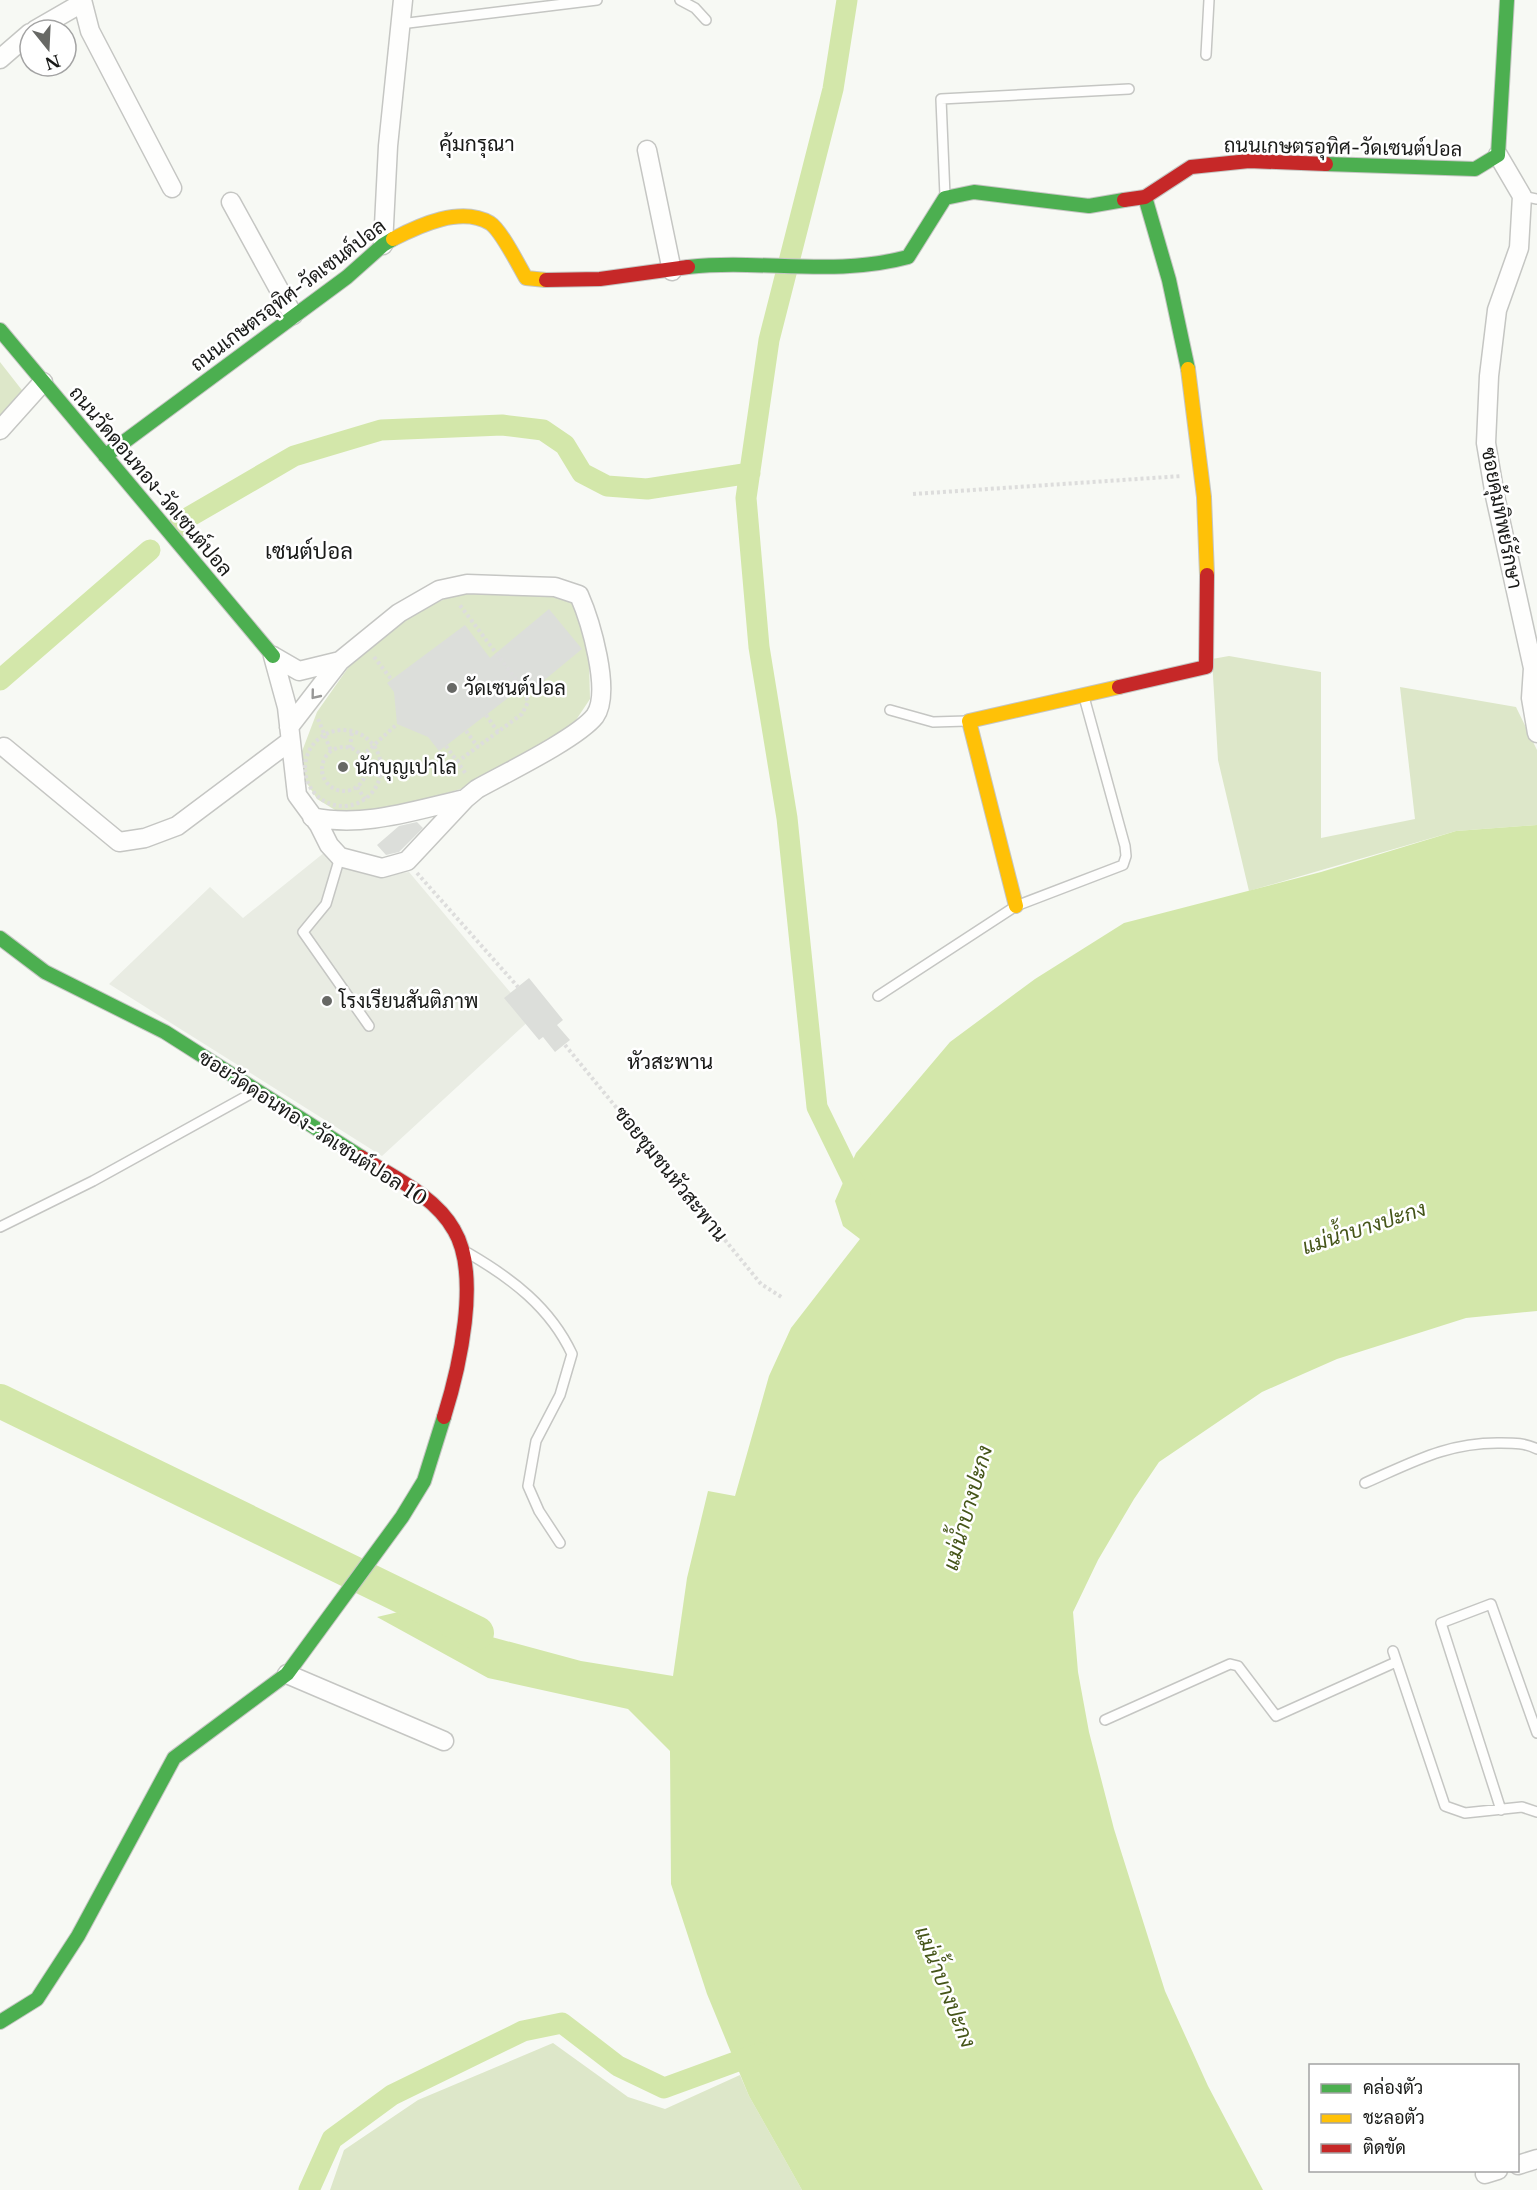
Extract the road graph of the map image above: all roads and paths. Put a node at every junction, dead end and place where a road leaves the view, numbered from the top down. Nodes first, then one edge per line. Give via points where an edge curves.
1 (404, 0) edge
2 (597, 0) edge
3 (680, 0) edge
4 (1209, 0) edge
5 (1507, 0) edge
6 (82, 2) edge
7 (55, 18) edge
8 (706, 20) dead end
9 (400, 24) junction
10 (18, 43) edge
11 (1206, 55) dead end
12 (0, 59) edge
13 (1129, 89) dead end
14 (647, 150) dead end
15 (1498, 155) junction
16 (172, 188) dead end
17 (1145, 197) junction
18 (945, 198) junction
19 (1529, 198) edge
20 (231, 202) dead end
21 (383, 245) junction
22 (672, 271) junction
23 (293, 315) junction
24 (0, 330) edge
25 (43, 382) junction
26 (0, 430) edge
27 (105, 456) junction
28 (1201, 475) junction
29 (913, 494) dead end
30 (447, 589) junction
31 (362, 643) junction
32 (273, 656) junction
33 (340, 661) junction
34 (392, 680) dead end
35 (1083, 693) junction
36 (310, 702) junction
37 (890, 710) dead end
38 (486, 715) dead end
39 (969, 721) junction
40 (397, 724) dead end
41 (466, 730) dead end
42 (352, 731) junction
43 (498, 732) junction
44 (1537, 733) edge
45 (289, 735) junction
46 (324, 735) junction
47 (374, 746) junction
48 (446, 746) dead end
49 (4, 747) dead end
50 (478, 747) junction
51 (350, 748) junction
52 (331, 751) junction
53 (362, 756) junction
54 (457, 762) junction
55 (366, 772) junction
56 (381, 773) junction
57 (343, 791) junction
58 (471, 794) junction
59 (341, 805) junction
60 (312, 817) junction
61 (340, 857) junction
62 (407, 861) junction
63 (1016, 906) junction
64 (0, 938) edge
65 (518, 987) dead end
66 (878, 996) dead end
67 (369, 1026) dead end
68 (565, 1045) dead end
69 (256, 1090) junction
70 (0, 1227) edge
71 (463, 1250) junction
72 (783, 1298) dead end
73 (1537, 1449) edge
74 (1365, 1483) dead end
75 (560, 1543) dead end
76 (1393, 1651) dead end
77 (1396, 1662) junction
78 (287, 1674) junction
79 (1105, 1720) dead end
80 (1537, 1733) edge
81 (444, 1740) dead end
82 (1501, 1810) junction
83 (1537, 1812) edge
84 (0, 2022) edge
85 (1537, 2159) edge
86 (1519, 2165) edge

1 - 9 street
2 - 9 lane
3 - 8 lane
4 - 11 lane
5 - 15 street
6 - 7 street
6 - 16 street via 90,31
9 - 21 street
10 - 12 street
13 - 18 lane via 941,99
14 - 22 street
15 - 17 street, ถนนเกษตรอุทิศ-วัดเซนต์ปอล via 1475,170 1249,161 1191,167
15 - 19 street, ซอยคุ้มทิพย์รักษา
17 - 18 street, ถนนเกษตรอุทิศ-วัดเซนต์ปอล via 1089,206 974,192
17 - 28 street via 1178,323
18 - 22 street, ถนนเกษตรอุทิศ-วัดเซนต์ปอล via 908,257 879,267 824,270 721,265
19 - 44 street, ซอยคุ้มทิพย์รักษา via 1519,248 1497,310 1486,443 1533,668 1531,698
20 - 23 street
21 - 22 street, ถนนเกษตรอุทิศ-วัดเซนต์ปอล via 414,228 464,215 492,224 526,278 555,283
21 - 23 street, ถนนเกษตรอุทิศ-วัดเซนต์ปอล via 347,277
23 - 27 street, ถนนเกษตรอุทิศ-วัดเซนต์ปอล
24 - 25 street, ถนนวัดดอนทอง-วัดเซนต์ปอล
25 - 26 street
25 - 27 street, ถนนวัดดอนทอง-วัดเซนต์ปอล
27 - 32 street, ถนนวัดดอนทอง-วัดเซนต์ปอล
28 - 29 path
28 - 35 street via 1206,538 1206,667
30 - 31 street via 399,613
30 - 43 path via 524,690 528,702 522,714
30 - 58 street via 467,584 555,586 570,590 579,595 587,612 597,654 601,692 596,715 578,731
31 - 33 street
31 - 34 path
32 - 33 street via 299,671
32 - 45 street via 287,707
33 -> 36 street
35 - 39 street
35 - 63 lane via 1126,856 1123,865
36 - 45 street
36 - 46 path
37 - 39 lane via 933,722
38 - 43 path
39 - 63 street
40 - 47 path
41 - 50 path
42 - 46 path
42 - 47 path
42 - 51 path
43 - 50 path
45 - 49 street via 177,826 145,838 119,842
45 - 60 street via 297,795
46 - 52 path
46 - 59 path via 308,754 307,779 321,799
47 - 53 path
47 - 56 path
48 - 54 path
50 - 54 path
51 - 52 path
51 - 53 path
52 - 57 path via 322,764 324,779
53 - 55 path
54 - 58 path
55 - 56 path
55 - 57 path via 357,787
56 - 59 path via 369,796 358,803
57 - 59 path
58 - 60 street via 372,821 337,822
58 - 62 street
60 - 61 street
61 - 62 street via 382,868
61 - 67 lane via 326,904 303,932
62 - 65 path
63 - 66 lane
64 - 69 street, ซอยวัดดอนทอง-วัดเซนต์ปอล 10 via 45,972 165,1032
68 - 72 path, ซอยชุมชนหัวสะพาน via 761,1284
69 - 70 lane via 93,1181
69 - 71 street, ซอยวัดดอนทอง-วัดเซนต์ปอล 10 via 418,1193 454,1229
71 - 75 lane via 500,1271 523,1290 563,1334 572,1353 560,1395 536,1441 528,1486
71 - 78 street, ซอยวัดดอนทอง-วัดเซนต์ปอล 10 via 467,1307 449,1402 424,1481
73 - 74 lane via 1527,1443 1472,1442 1437,1451
76 - 77 lane
77 - 79 lane via 1276,1716 1238,1666 1230,1664
77 - 82 lane via 1445,1806 1465,1813
78 - 81 street
78 - 84 street, ซอยวัดดอนทอง-วัดเซนต์ปอล 10 via 174,1758 78,1936 37,1999
80 - 82 lane via 1491,1604 1441,1623
82 - 83 lane via 1522,1807
85 - 86 street

